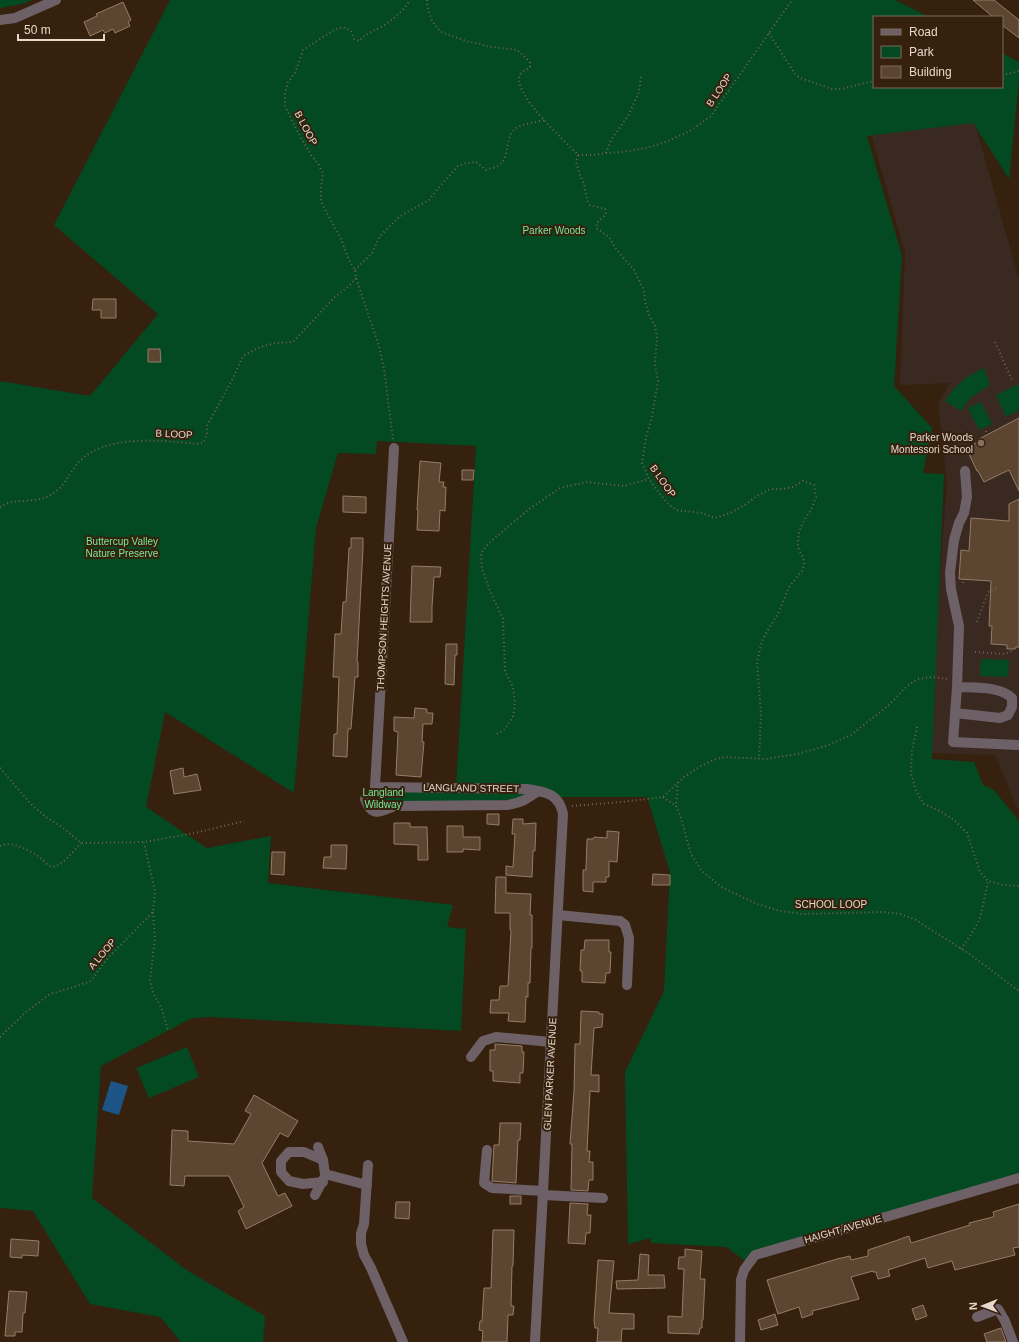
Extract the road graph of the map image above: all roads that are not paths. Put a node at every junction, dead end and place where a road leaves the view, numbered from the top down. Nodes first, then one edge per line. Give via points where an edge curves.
1 (56, 0) edge
2 (0, 20) edge
3 (394, 448) road end
4 (964, 471) dead end
5 (957, 687) junction
6 (955, 713) junction
7 (1019, 745) edge
8 (375, 787) joint
9 (538, 791) junction
10 (365, 799) dead end
11 (565, 806) joint
12 (558, 915) junction
13 (627, 985) dead end
14 (551, 1042) junction
15 (471, 1057) dead end
16 (318, 1147) dead end
17 (486, 1150) dead end
18 (323, 1160) junction
19 (368, 1165) dead end
20 (324, 1178) junction
21 (1019, 1178) edge
22 (367, 1184) junction
23 (543, 1193) junction
24 (315, 1195) dead end
25 (603, 1198) dead end
26 (977, 1317) dead end
27 (403, 1342) edge
28 (535, 1342) edge
29 (740, 1342) edge
30 (1013, 1342) edge

1 - 2 street via 15,18
3 - 8 street, THOMPSON HEIGHTS AVENUE
4 - 5 street via 967,497 954,540 950,573 959,626
5 - 6 street
5 - 6 street via 1008,693 1012,698 1012,707 1008,715 1000,718
6 - 7 street via 953,742
8 - 9 street, LANGLAND STREET
9 - 10 street via 527,799 507,805 396,806 376,812 368,808
9 - 11 street, LANGLAND STREET via 552,795
11 - 12 street, GLEN PARKER AVENUE
12 - 13 street via 620,921 625,925 629,938
12 - 14 street, GLEN PARKER AVENUE
14 - 15 street via 496,1037 483,1041
14 - 23 street, GLEN PARKER AVENUE
16 - 18 street
17 - 23 street via 484,1183 492,1188
18 - 20 street
18 - 20 street via 304,1152 289,1152 282,1161 281,1172 289,1181 303,1184
19 - 22 street
20 - 22 street
20 - 24 street
21 - 29 street, HAIGHT AVENUE via 755,1255 744,1270 741,1280
22 - 27 street via 361,1233 364,1255
23 - 25 street
23 - 28 street, GLEN PARKER AVENUE
26 - 30 street via 998,1309

